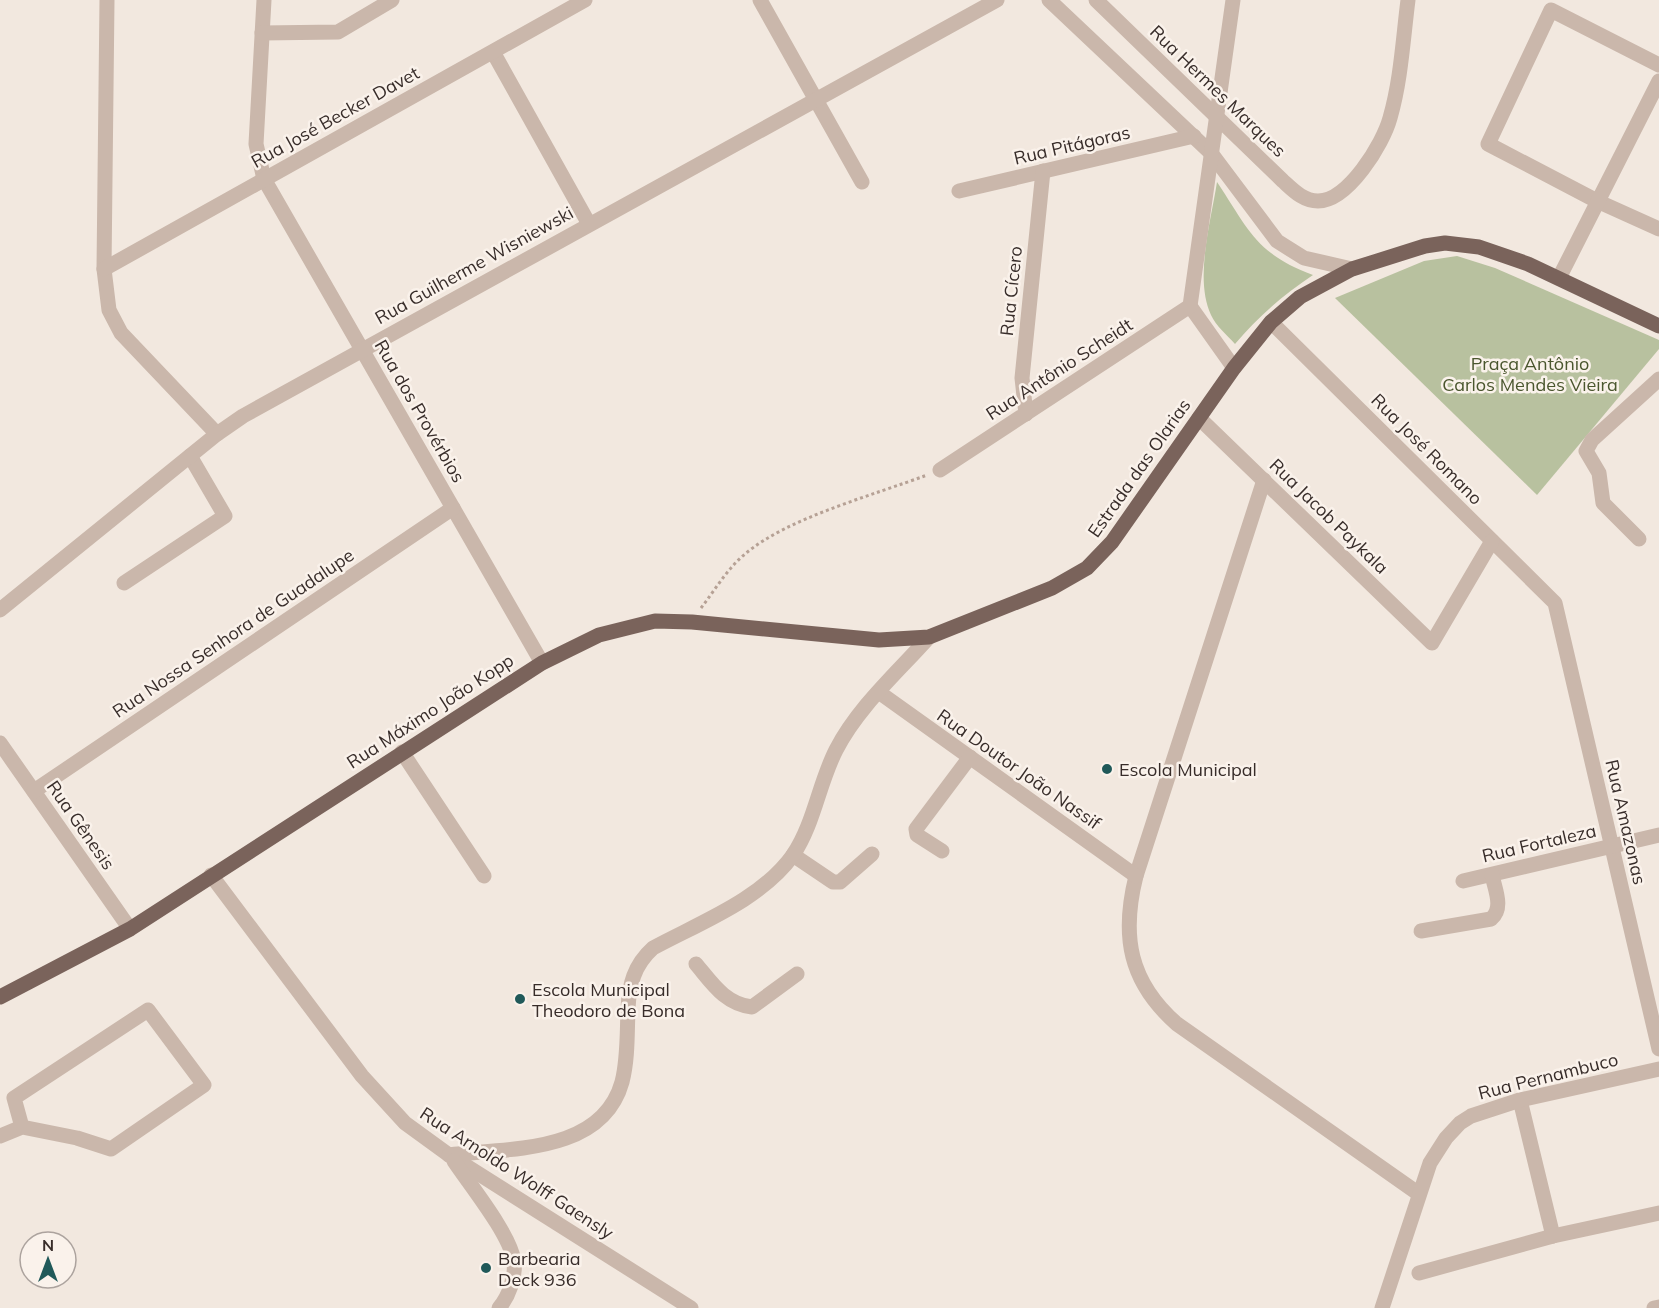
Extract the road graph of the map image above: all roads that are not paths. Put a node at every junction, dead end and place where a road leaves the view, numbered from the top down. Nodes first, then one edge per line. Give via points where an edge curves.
1 (106, 0) edge
2 (264, 0) edge
3 (392, 0) edge
4 (585, 0) edge
5 (760, 0) edge
6 (997, 0) edge
7 (1049, 0) edge
8 (1096, 0) edge
9 (1233, 0) edge
10 (1408, 0) edge
11 (262, 33) junction
12 (493, 52) junction
13 (1659, 65) edge
14 (1659, 81) edge
15 (816, 99) junction
16 (1217, 117) junction
17 (1194, 136) junction
18 (1211, 153) junction
19 (1043, 171) junction
20 (264, 179) junction
21 (862, 182) dead end
22 (959, 191) dead end
23 (1598, 201) junction
24 (589, 224) junction
25 (1659, 229) edge
26 (104, 269) junction
27 (1352, 269) junction
28 (1559, 278) junction
29 (1190, 306) junction
30 (1271, 321) junction
31 (1659, 326) edge
32 (362, 349) junction
33 (1234, 368) junction
34 (1659, 379) edge
35 (1026, 414) junction
36 (1198, 418) junction
37 (217, 434) junction
38 (190, 456) junction
39 (940, 470) road end
40 (1264, 480) junction
41 (453, 508) junction
42 (1639, 539) dead end
43 (1492, 541) junction
44 (124, 583) dead end
45 (1555, 603) joint
46 (0, 610) edge
47 (929, 637) junction
48 (542, 663) junction
49 (880, 693) junction
50 (0, 743) edge
51 (402, 752) junction
52 (970, 757) junction
53 (33, 791) junction
54 (1659, 835) edge
55 (1612, 846) junction
56 (942, 851) dead end
57 (872, 854) dead end
58 (793, 855) junction
59 (211, 875) junction
60 (1492, 875) junction
61 (484, 876) dead end
62 (1136, 876) junction
63 (1463, 881) dead end
64 (130, 929) junction
65 (1421, 931) dead end
66 (696, 964) dead end
67 (797, 974) dead end
68 (0, 997) edge
69 (1659, 1049) edge
70 (1659, 1069) edge
71 (1520, 1100) junction
72 (22, 1127) junction
73 (0, 1136) edge
74 (449, 1155) junction
75 (1419, 1194) junction
76 (1659, 1213) edge
77 (1553, 1236) junction
78 (1419, 1273) dead end
79 (1659, 1307) edge
80 (499, 1308) edge
81 (691, 1308) edge
82 (1382, 1308) edge
83 (1654, 1308) edge

1 - 26 street
2 - 11 street, Rua dos Provérbios
3 - 11 street via 338,32
4 - 12 street, Rua José Becker Davet
5 - 15 street
6 - 15 street, Rua Guilherme Wisniewski
7 - 17 street
8 - 16 street, Rua Hermes Marques
9 - 16 street
10 - 16 street, Rua Hermes Marques via 1395,101 1383,137 1350,184 1329,199 1308,200 1296,193
11 - 20 street, Rua dos Provérbios via 256,144
12 - 20 street, Rua José Becker Davet
12 - 24 street
13 - 23 street via 1551,10 1488,144
14 - 23 street
15 - 21 street
15 - 24 street, Rua Guilherme Wisniewski
16 - 18 street
17 - 18 street
17 - 19 street, Rua Pitágoras
18 - 27 street via 1277,241 1304,258
18 - 29 street
19 - 22 street, Rua Pitágoras
19 - 35 street, Rua Cícero via 1022,378
20 - 26 street, Rua José Becker Davet
20 - 32 street, Rua dos Provérbios
23 - 25 street
23 - 28 street
24 - 32 street, Rua Guilherme Wisniewski
26 - 37 street via 109,310 121,333
27 - 28 main road, Estrada das Olarias via 1416,249 1454,244 1495,251
27 - 30 main road, Estrada das Olarias via 1300,297
28 - 31 main road, Estrada das Olarias
29 - 33 street
29 - 35 street, Rua Antônio Scheidt
30 - 33 main road, Estrada das Olarias
30 - 43 street, Rua José Romano
32 - 37 street, Rua Guilherme Wisniewski
32 - 41 street, Rua dos Provérbios
33 - 36 main road, Estrada das Olarias
34 - 42 street via 1586,450 1599,473 1603,503
35 - 39 street, Rua Antônio Scheidt
36 - 40 street, Rua Jacob Paykala
36 - 47 main road, Estrada das Olarias via 1112,542 1087,567 1052,588
37 - 38 street, Rua Guilherme Wisniewski
38 - 44 street via 225,516
38 - 46 street, Rua Guilherme Wisniewski
40 - 43 street, Rua Jacob Paykala via 1432,643
40 - 62 street
41 - 48 street, Rua dos Provérbios
41 - 53 street, Rua Nossa Senhora de Guadalupe
43 - 45 street, Rua José Romano
45 - 55 street, Rua Amazonas
47 - 48 main road, Rua Máximo João Kopp via 879,640 655,621 599,635
47 - 49 street, Estrada das Olarias
48 - 51 main road, Rua Máximo João Kopp
49 - 52 street, Rua Doutor João Nassif
49 - 58 street, Estrada das Olarias via 837,748
50 - 53 street, Rua Gênesis
51 - 59 main road, Rua Máximo João Kopp
51 - 61 street
52 - 56 street via 916,829 918,836
52 - 62 street, Rua Doutor João Nassif
53 - 64 street, Rua Gênesis
54 - 55 street, Rua Fortaleza
55 - 60 street, Rua Fortaleza
55 - 69 street, Rua Amazonas
57 - 58 street via 840,882 833,882
58 - 74 street, Estrada das Olarias via 754,891 643,957 628,999 622,1080 616,1098 594,1124 560,1140
59 - 64 main road, Rua Máximo João Kopp
59 - 74 street, Rua Arnoldo Wolff Gaensly via 384,1102 405,1123
60 - 63 street, Rua Fortaleza
60 - 65 street via 1499,907 1491,919
62 - 75 street via 1129,904 1132,952 1140,976 1163,1011
64 - 68 main road, Rua Máximo João Kopp
66 - 67 street via 727,1000 741,1006 752,1007
70 - 71 street, Rua Pernambuco
71 - 75 street, Rua Pernambuco via 1460,1123 1435,1154
71 - 77 street
72 - 72 street via 15,1098 148,1010 204,1085 111,1149
72 - 73 street
74 - 80 street via 512,1253 512,1282
74 - 81 street, Rua Arnoldo Wolff Gaensly
75 - 82 street, Rua Pernambuco
76 - 77 street
77 - 78 street
79 - 83 street

